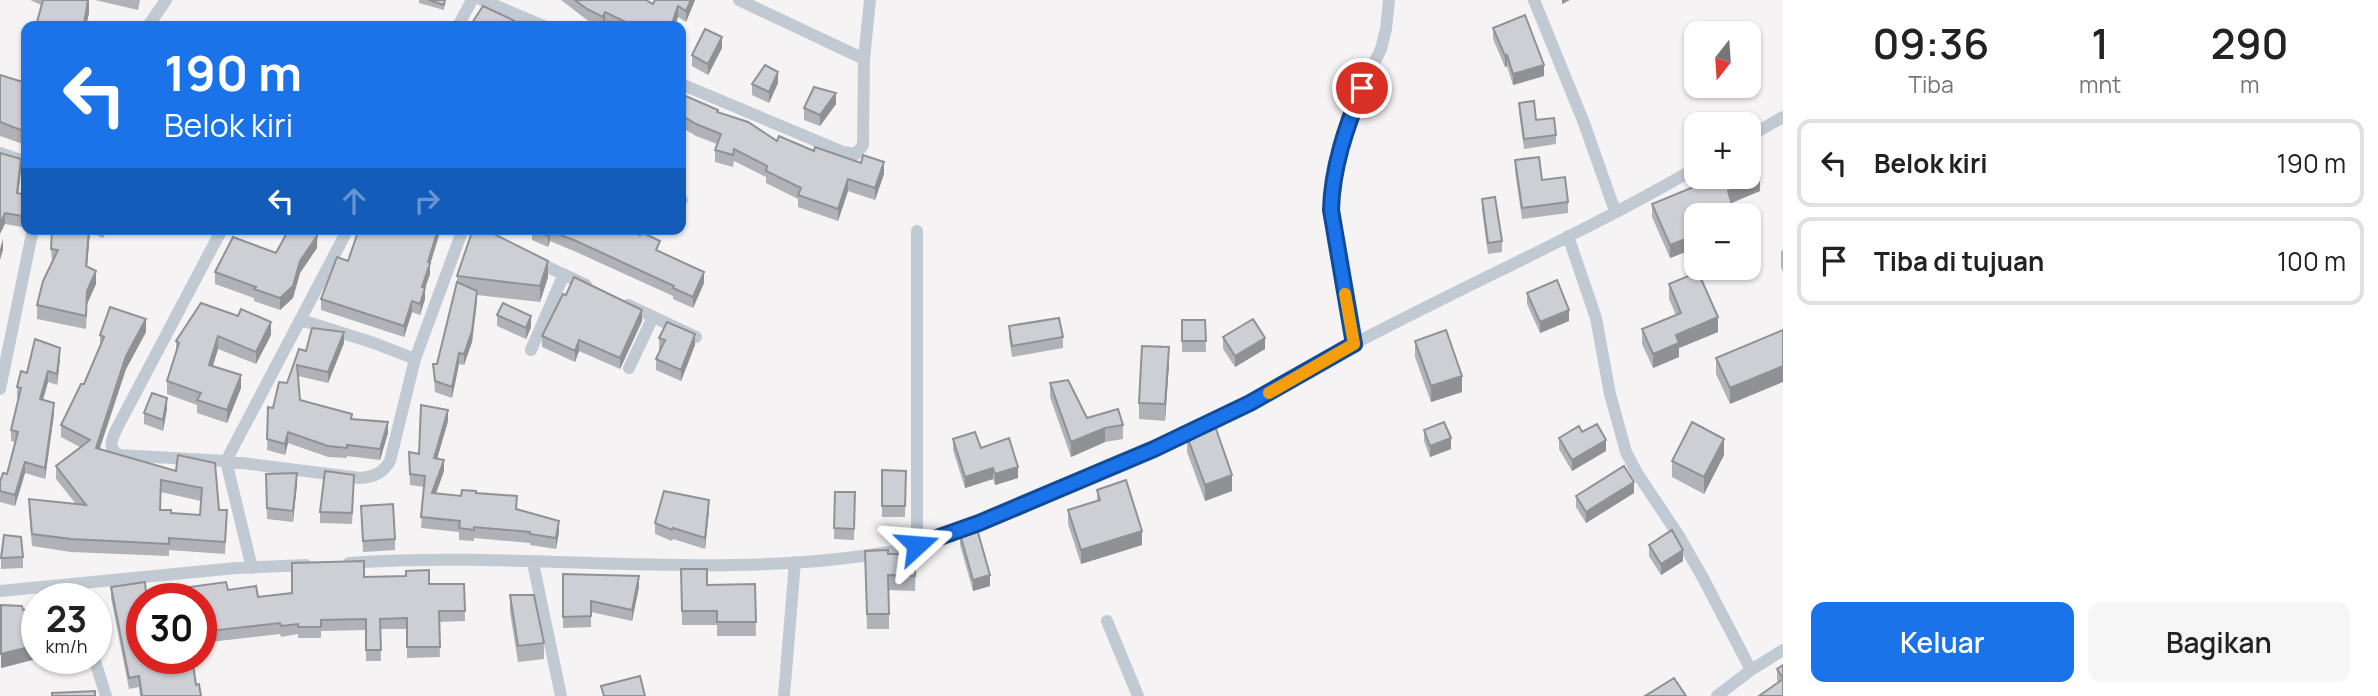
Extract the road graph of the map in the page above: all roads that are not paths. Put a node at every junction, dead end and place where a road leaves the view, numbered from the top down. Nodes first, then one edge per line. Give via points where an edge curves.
1 (166, 0) edge
2 (472, 0) edge
3 (482, 0) edge
4 (739, 0) edge
5 (870, 0) edge
6 (1389, 0) edge
7 (1534, 0) edge
8 (151, 21) edge
9 (461, 21) edge
10 (532, 21) edge
11 (864, 59) junction
12 (686, 86) edge
13 (1783, 117) edge
14 (1761, 130) edge
15 (0, 153) edge
16 (21, 160) edge
17 (1684, 174) edge
18 (1615, 211) junction
19 (917, 230) dead end
20 (32, 235) edge
21 (219, 235) edge
22 (345, 235) edge
23 (461, 235) edge
24 (1568, 236) junction
25 (517, 252) edge
26 (564, 274) junction
27 (598, 290) edge
28 (620, 301) edge
29 (653, 317) junction
30 (301, 320) junction
31 (696, 338) edge
32 (1354, 344) junction
33 (531, 350) dead end
34 (415, 359) junction
35 (629, 368) dead end
36 (0, 388) edge
37 (226, 461) junction
38 (917, 545) junction
39 (795, 562) junction
40 (533, 563) junction
41 (338, 564) edge
42 (314, 565) edge
43 (252, 568) junction
44 (97, 583) edge
45 (21, 589) edge
46 (0, 591) edge
47 (1107, 621) dead end
48 (1783, 650) edge
49 (1751, 670) junction
50 (99, 674) edge
51 (106, 696) edge
52 (561, 696) edge
53 (784, 696) edge
54 (1138, 696) edge
55 (1717, 696) edge

1 - 8 street
2 - 9 street
3 - 10 street
4 - 11 street
5 - 11 street
6 - 32 street via 1381,49 1352,111 1331,192
7 - 18 street
11 - 12 street via 863,145 856,154
13 - 14 street
15 - 16 street
17 - 18 street
18 - 24 street
19 - 38 street
20 - 36 street
21 - 37 street via 111,446 119,455
22 - 30 street
23 - 34 street
24 - 32 street
24 - 49 street via 1596,318 1626,452 1697,568
25 - 26 street
26 - 27 street
26 - 33 street
28 - 29 street
29 - 31 street
29 - 35 street
30 - 34 street
30 - 37 street
32 - 38 street via 1250,403 1154,449
34 - 37 street via 390,461 378,474 360,478
37 - 43 street
38 - 39 street
39 - 40 street
39 - 53 street
40 - 41 street via 404,559
40 - 52 street
42 - 43 street
43 - 44 street
45 - 46 street
47 - 54 street
48 - 49 street
49 - 55 street
50 - 51 street

